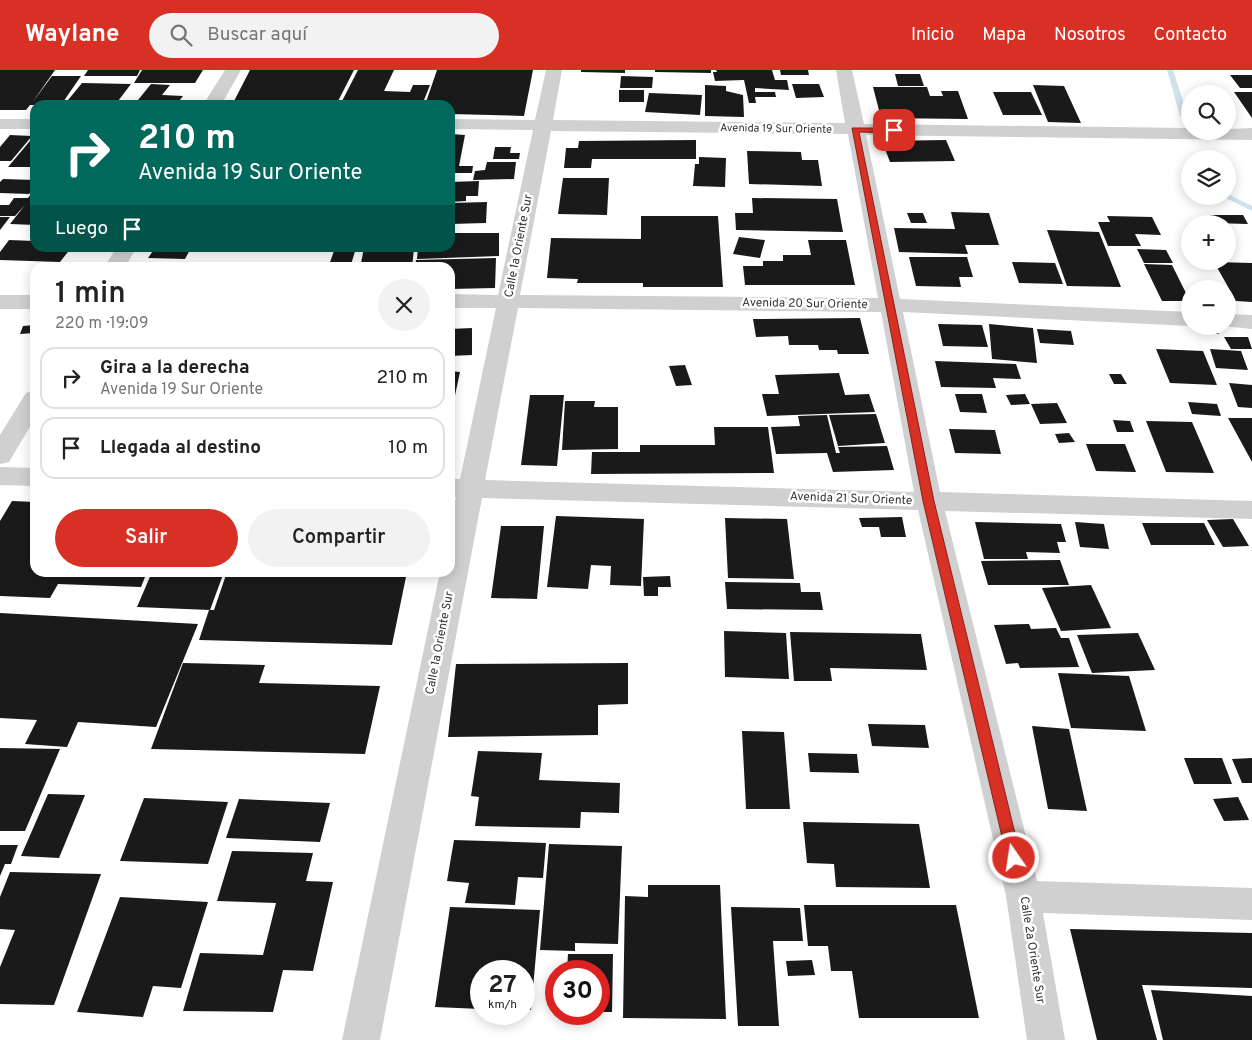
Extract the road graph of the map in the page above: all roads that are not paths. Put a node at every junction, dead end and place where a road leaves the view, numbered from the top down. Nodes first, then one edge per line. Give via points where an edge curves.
1 (233, 70) edge
2 (554, 70) edge
3 (844, 70) edge
4 (215, 100) edge
5 (0, 124) edge
6 (30, 124) edge
7 (455, 124) edge
8 (543, 124) junction
9 (855, 130) junction
10 (1252, 134) edge
11 (455, 301) edge
12 (508, 301) junction
13 (0, 302) edge
14 (30, 302) edge
15 (889, 305) junction
16 (1181, 320) edge
17 (1236, 321) edge
18 (1252, 322) edge
19 (30, 406) edge
20 (0, 456) edge
21 (0, 476) edge
22 (30, 477) edge
23 (460, 488) edge
24 (929, 501) junction
25 (1252, 510) edge
26 (455, 516) edge
27 (444, 577) edge
28 (1023, 896) junction
29 (1252, 904) edge
30 (361, 1040) edge
31 (1046, 1040) edge

1 - 4 street
2 - 8 street, Calle 1a Oriente Sur
3 - 9 street, Calle 2a Oriente Sur
5 - 6 street
7 - 8 street, Avenida 19 Sur Oriente
8 - 9 street, Avenida 19 Sur Oriente
8 - 12 street, Calle 1a Oriente Sur
9 - 10 street, Avenida 19 Sur Oriente
9 - 15 street, Calle 2a Oriente Sur
11 - 12 street, Avenida 20 Sur Oriente
12 - 15 street, Avenida 20 Sur Oriente
12 - 23 street, Calle 1a Oriente Sur
13 - 14 street
15 - 16 street, Avenida 20 Sur Oriente
15 - 24 street, Calle 2a Oriente Sur
17 - 18 street
19 - 20 street
21 - 22 street
23 - 24 street, Avenida 21 Sur Oriente
23 - 26 street, Calle 1a Oriente Sur
24 - 25 street, Avenida 21 Sur Oriente
24 - 28 street, Calle 2a Oriente Sur
27 - 30 street, Calle 1a Oriente Sur
28 - 29 street
28 - 31 street, Calle 2a Oriente Sur

